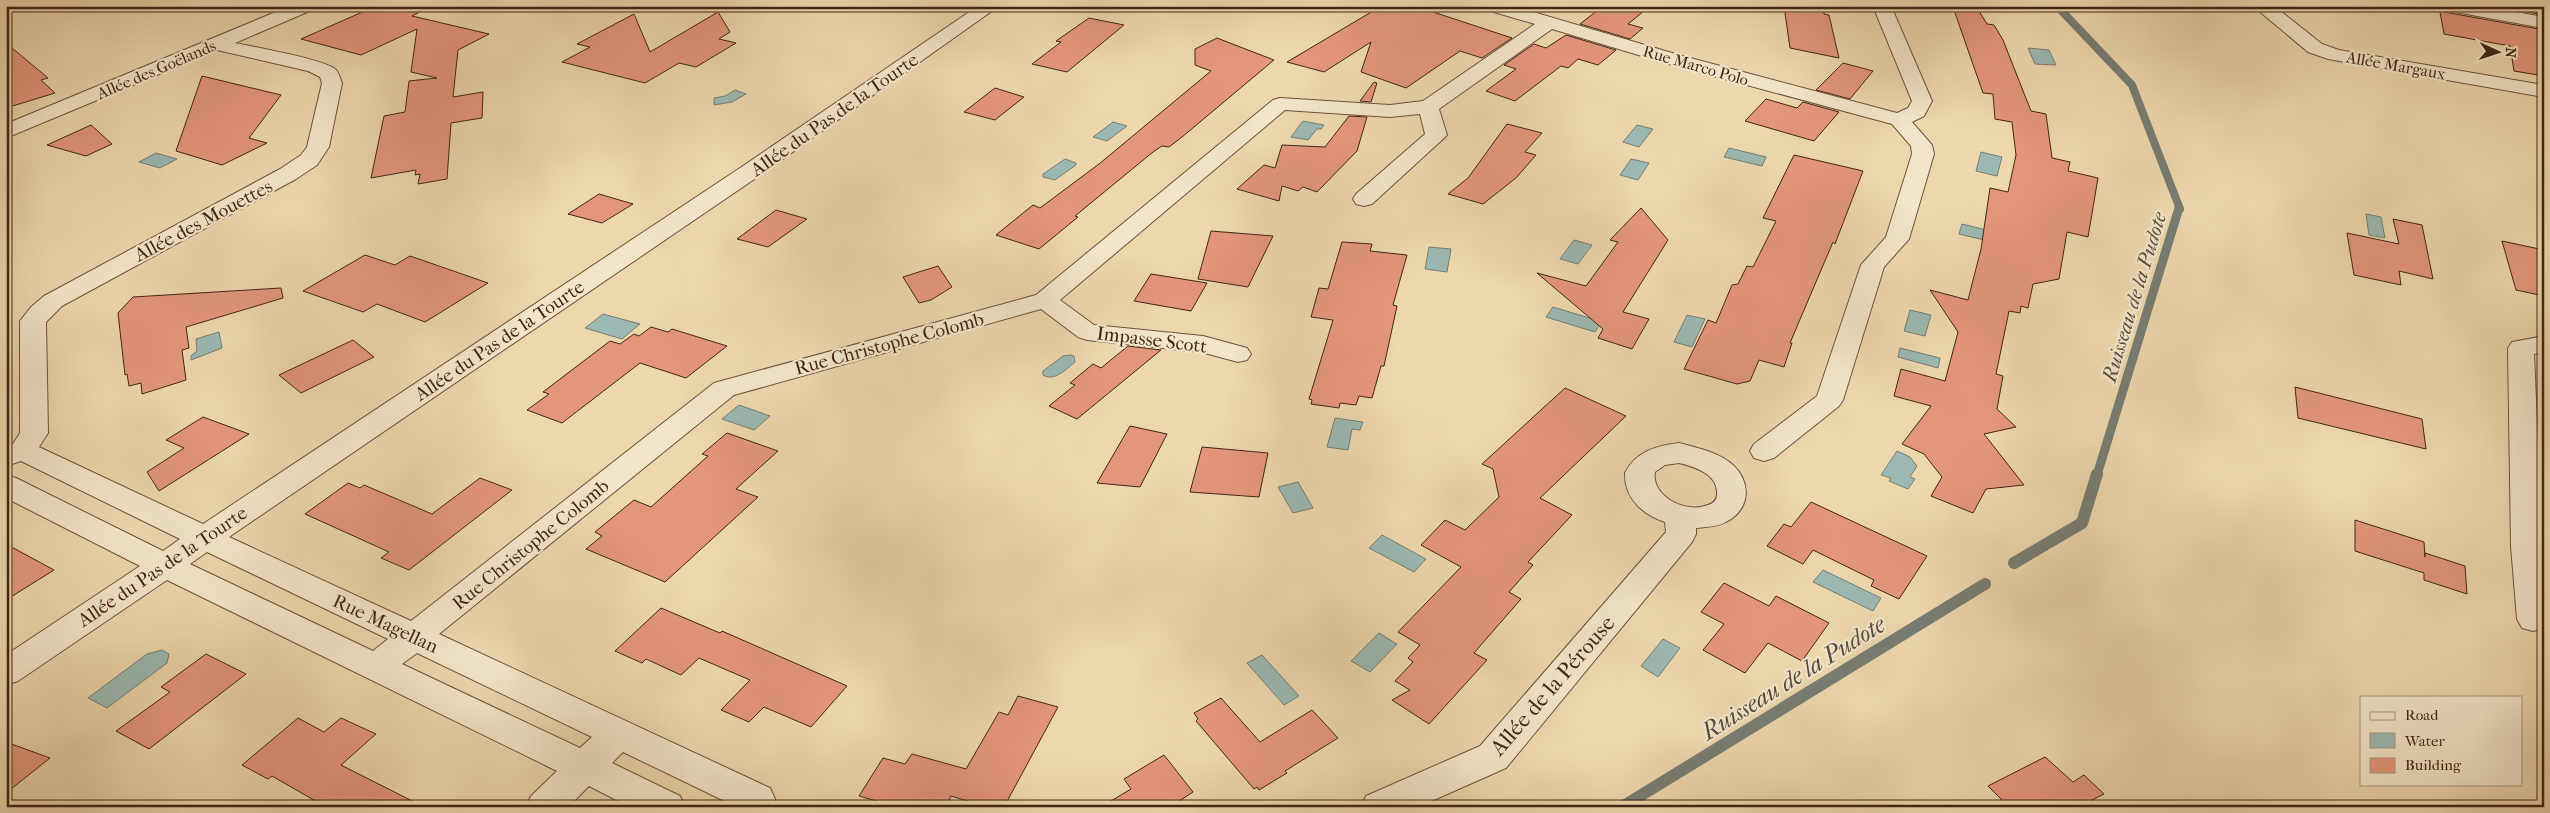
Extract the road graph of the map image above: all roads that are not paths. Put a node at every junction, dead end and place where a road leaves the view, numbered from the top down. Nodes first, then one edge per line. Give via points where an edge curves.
1 (306, 6) edge
2 (990, 6) edge
3 (1493, 6) edge
4 (1882, 6) edge
5 (2262, 6) edge
6 (2450, 6) edge
7 (1549, 23) junction
8 (2544, 23) edge
9 (215, 44) junction
10 (2544, 91) edge
11 (1428, 108) junction
12 (1899, 120) junction
13 (6, 132) edge
14 (1364, 199) dead end
15 (1044, 300) junction
16 (2544, 344) edge
17 (1238, 354) dead end
18 (1764, 451) dead end
19 (15, 453) edge
20 (6, 485) edge
21 (1680, 516) dead end
22 (2535, 521) edge
23 (204, 538) junction
24 (164, 565) junction
25 (2533, 620) dead end
26 (414, 636) junction
27 (376, 666) junction
28 (6, 672) edge
29 (619, 733) junction
30 (585, 767) junction
31 (757, 803) edge
32 (544, 807) edge
33 (667, 807) edge
34 (1379, 807) edge

1 - 9 street, Allée des Goëlands
2 - 23 street, Allée du Pas de la Tourte via 748,173
3 - 7 street, Rue Marco Polo
4 - 12 street via 1922,101 1917,112
5 - 10 street, Allée Margaux via 2315,48 2335,55
6 - 8 street
7 - 11 street
7 - 12 street, Rue Marco Polo
9 - 13 street, Allée des Goëlands
9 - 19 street, Allée des Mouettes via 328,73 332,83 318,147 308,160 288,174 53,301 40,312 33,321 34,433
11 - 14 street via 1436,135
11 - 15 street, Rue Christophe Colomb via 1390,111 1280,104
12 - 18 street via 1921,145 1923,154 1897,239 1873,265 1829,400
15 - 17 street, Impasse Scott via 1087,332 1204,344
15 - 26 street, Rue Christophe Colomb via 724,389
16 - 22 street via 2521,348
19 - 23 street, Rue Magellan
20 - 24 street
21 - 34 street, Allée de la Pérouse via 1681,534 1492,757
22 - 25 street via 2526,546
23 - 24 street, Allée du Pas de la Tourte
23 - 26 street, Rue Magellan
24 - 27 street
24 - 28 street, Allée du Pas de la Tourte
26 - 27 street, Rue Christophe Colomb
26 - 29 street, Rue Magellan
27 - 30 street
29 - 30 street
29 - 31 street, Rue Magellan
30 - 32 street
30 - 33 street

